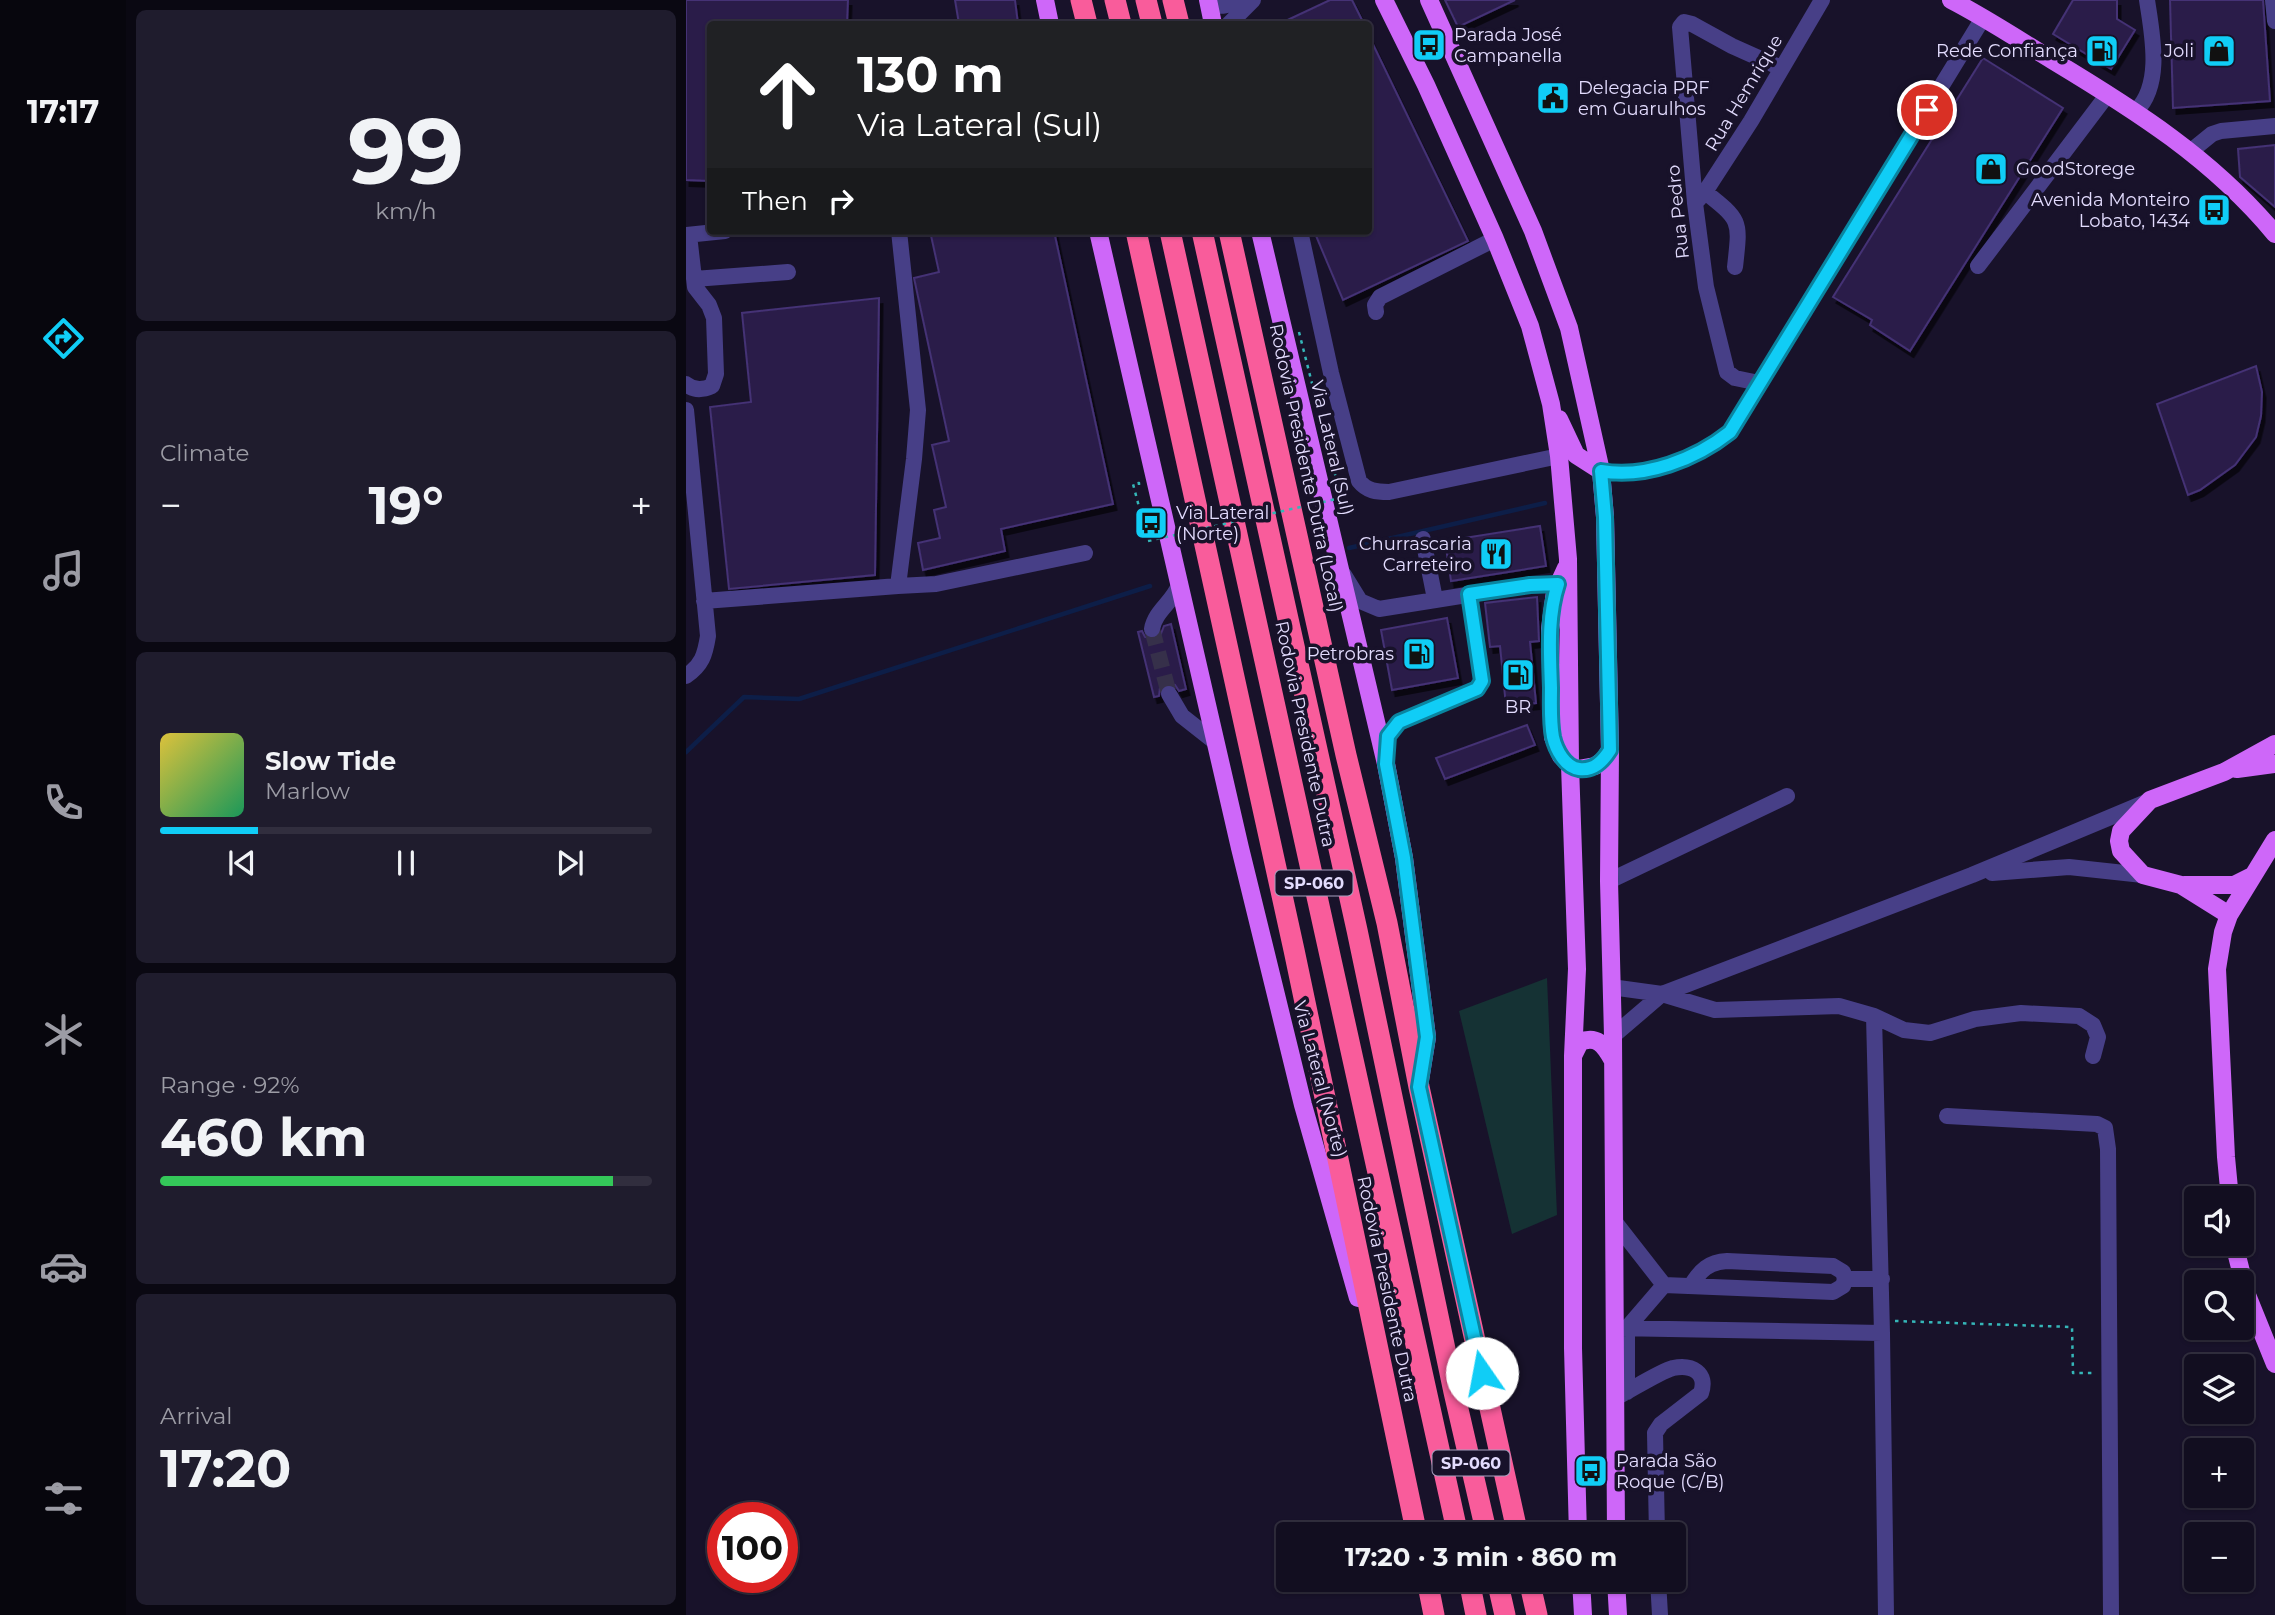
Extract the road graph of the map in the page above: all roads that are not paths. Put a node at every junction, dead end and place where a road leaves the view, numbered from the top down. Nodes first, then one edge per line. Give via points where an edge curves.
1 (1045, 0) edge
2 (1081, 0) edge
3 (1115, 0) edge
4 (1146, 0) edge
5 (1173, 0) edge
6 (1384, 0) edge
7 (1429, 0) edge
8 (1822, 0) edge
9 (1951, 0) edge
10 (2147, 0) edge
11 (2273, 0) edge
12 (1252, 1) edge
13 (1209, 2) edge
14 (1983, 18) junction
15 (1049, 21) edge
16 (1086, 21) edge
17 (1120, 21) edge
18 (1151, 21) edge
19 (1178, 21) edge
20 (1212, 21) edge
21 (1232, 21) edge
22 (2275, 21) edge
23 (1781, 68) junction
24 (2108, 94) junction
25 (2136, 111) junction
26 (2275, 127) edge
27 (2191, 151) junction
28 (1700, 198) junction
29 (707, 233) edge
30 (2275, 234) edge
31 (687, 235) edge
32 (899, 235) edge
33 (1099, 235) edge
34 (1137, 235) edge
35 (1171, 235) edge
36 (1203, 235) edge
37 (1230, 235) edge
38 (1261, 235) edge
39 (1301, 235) edge
40 (1495, 239) junction
41 (1735, 267) dead end
42 (1978, 267) dead end
43 (788, 272) dead end
44 (692, 287) edge
45 (1376, 312) dead end
46 (1759, 383) junction
47 (686, 384) edge
48 (1551, 404) junction
49 (686, 410) edge
50 (1559, 456) junction
51 (1601, 471) junction
52 (1423, 539) dead end
53 (1085, 553) dead end
54 (1338, 565) junction
55 (1568, 565) junction
56 (1558, 584) junction
57 (1179, 585) junction
58 (898, 586) junction
59 (1469, 594) junction
60 (1435, 599) junction
61 (704, 601) junction
62 (1152, 629) dead end
63 (686, 676) edge
64 (1169, 694) tunnel mouth
65 (1215, 742) junction
66 (2275, 744) edge
67 (1610, 750) junction
68 (1386, 764) junction
69 (2275, 764) edge
70 (1570, 765) junction
71 (2224, 772) junction
72 (1787, 796) dead end
73 (2150, 800) junction
74 (2275, 840) edge
75 (1972, 875) junction
76 (2143, 875) junction
77 (2253, 875) junction
78 (1609, 881) junction
79 (2181, 885) junction
80 (2229, 915) junction
81 (1611, 988) junction
82 (1662, 994) junction
83 (1874, 1016) junction
84 (1613, 1036) junction
85 (1573, 1056) junction
86 (2093, 1056) dead end
87 (1612, 1059) junction
88 (1419, 1087) junction
89 (1947, 1116) dead end
90 (2228, 1186) edge
91 (1614, 1221) junction
92 (2238, 1256) edge
93 (1845, 1279) junction
94 (1882, 1279) junction
95 (1664, 1285) junction
96 (1691, 1286) junction
97 (1882, 1327) junction
98 (1620, 1328) junction
99 (2272, 1354) edge
100 (1621, 1395) junction
101 (1388, 1402) junction
102 (1414, 1522) edge
103 (1455, 1522) edge
104 (1484, 1522) edge
105 (1515, 1522) edge
106 (1578, 1522) edge
107 (1616, 1522) edge
108 (1657, 1522) edge
109 (1429, 1592) edge
110 (1471, 1592) edge
111 (1500, 1592) edge
112 (1532, 1592) edge
113 (1582, 1592) edge
114 (1617, 1592) edge
115 (1659, 1592) edge
116 (1434, 1615) edge
117 (1476, 1615) edge
118 (1505, 1615) edge
119 (1537, 1615) edge
120 (1583, 1615) edge
121 (1618, 1615) edge
122 (1660, 1615) edge
123 (1886, 1615) edge
124 (2111, 1615) edge

1 - 15 main road
2 - 16 highway
3 - 17 highway
4 - 18 highway
5 - 19 highway
6 - 40 main road
7 - 51 main road via 1533,231 1569,328
8 - 23 street, Rua Hemrique
9 - 14 main road
10 - 25 street via 2151,83 2148,98
11 - 22 street
12 - 13 street via 1218,7
12 - 21 street
13 - 20 main road
14 - 24 main road
14 - 46 street
23 - 28 street, Rua Hemrique
23 - 28 street, Rua Pedro via 1692,24 1684,22 1680,27
24 - 25 main road
24 - 42 street
25 - 27 main road
26 - 27 street via 2221,131
27 - 30 main road
28 - 41 street via 1735,218 1739,229
28 - 46 street, Rua Pedro via 1706,287 1727,372
29 - 31 street
31 - 44 street
32 - 58 street via 918,410
33 - 57 main road, Via Lateral (Norte)
34 - 101 highway, Rodovia Presidente Dutra / SP-060
35 - 103 highway, Rodovia Presidente Dutra / SP-060
36 - 104 highway, Rodovia Presidente Dutra / SP-060
37 - 88 highway, Rodovia Presidente Dutra (Local) / SP-060 via 1387,923
38 - 54 main road, Via Lateral (Sul)
39 - 50 street via 1331,373 1363,486 1389,492
40 - 45 street via 1380,297
40 - 48 main road via 1530,326
43 - 44 street
44 - 47 street via 714,318 716,374 712,386 704,390
46 - 51 street via 1730,432 1718,442 1677,463 1614,474
48 - 50 main road
48 - 51 main road via 1576,455
49 - 61 street
50 - 55 main road
51 - 67 main road
52 - 60 street
53 - 58 street via 936,584
54 - 60 street via 1360,601 1379,609
54 - 68 main road, Via Lateral (Sul)
55 - 56 main road
55 - 70 main road
56 - 59 street
56 - 70 main road via 1550,629 1552,726 1556,747
57 - 62 street via 1157,614
57 - 65 main road, Via Lateral (Norte)
58 - 61 street
59 - 60 street
59 - 68 street via 1482,681 1477,689 1399,722 1388,736
61 - 63 street via 706,655
64 - 65 street via 1182,716
65 - 101 main road, Via Lateral (Norte) via 1303,1105
66 - 71 main road
67 - 70 main road via 1595,766 1578,769
67 - 78 main road
68 - 88 main road, Via Lateral (Sul) via 1404,858 1427,1037
69 - 71 main road
70 - 85 main road via 1577,969
71 - 73 main road
72 - 78 street
73 - 75 street
73 - 76 main road via 2127,824 2119,841 2126,859
74 - 77 main road
75 - 76 street via 2068,867
75 - 82 street
76 - 79 main road
77 - 79 main road via 2234,885
77 - 80 main road
78 - 81 main road
79 - 80 main road
80 - 90 main road via 2217,970
81 - 82 street
81 - 84 main road
82 - 83 street via 1715,1010 1839,1006
82 - 84 street
83 - 86 street via 1904,1030 1930,1032 1975,1018 2021,1013 2079,1016 2093,1026 2098,1037
83 - 94 street
84 - 87 main road
85 - 87 main road via 1580,1042 1590,1040 1601,1043
85 - 106 main road
87 - 91 main road
88 - 105 highway, Rodovia Presidente Dutra (Local) / SP-060
89 - 124 street via 2105,1128
91 - 95 street
91 - 98 main road
92 - 99 main road via 2247,1295
93 - 94 street
93 - 96 street via 1833,1292
93 - 96 street via 1833,1266 1727,1261 1704,1268
94 - 97 street
95 - 96 street
95 - 98 street
97 - 98 street
97 - 123 street
98 - 100 main road
100 - 107 main road
100 - 108 street via 1673,1368 1695,1368 1703,1382 1701,1393 1661,1423 1655,1433
101 - 102 highway, Rodovia Presidente Dutra / SP-060
109 - 116 highway
110 - 117 highway
111 - 118 highway
112 - 119 highway
113 - 120 main road
114 - 121 main road
115 - 122 street

